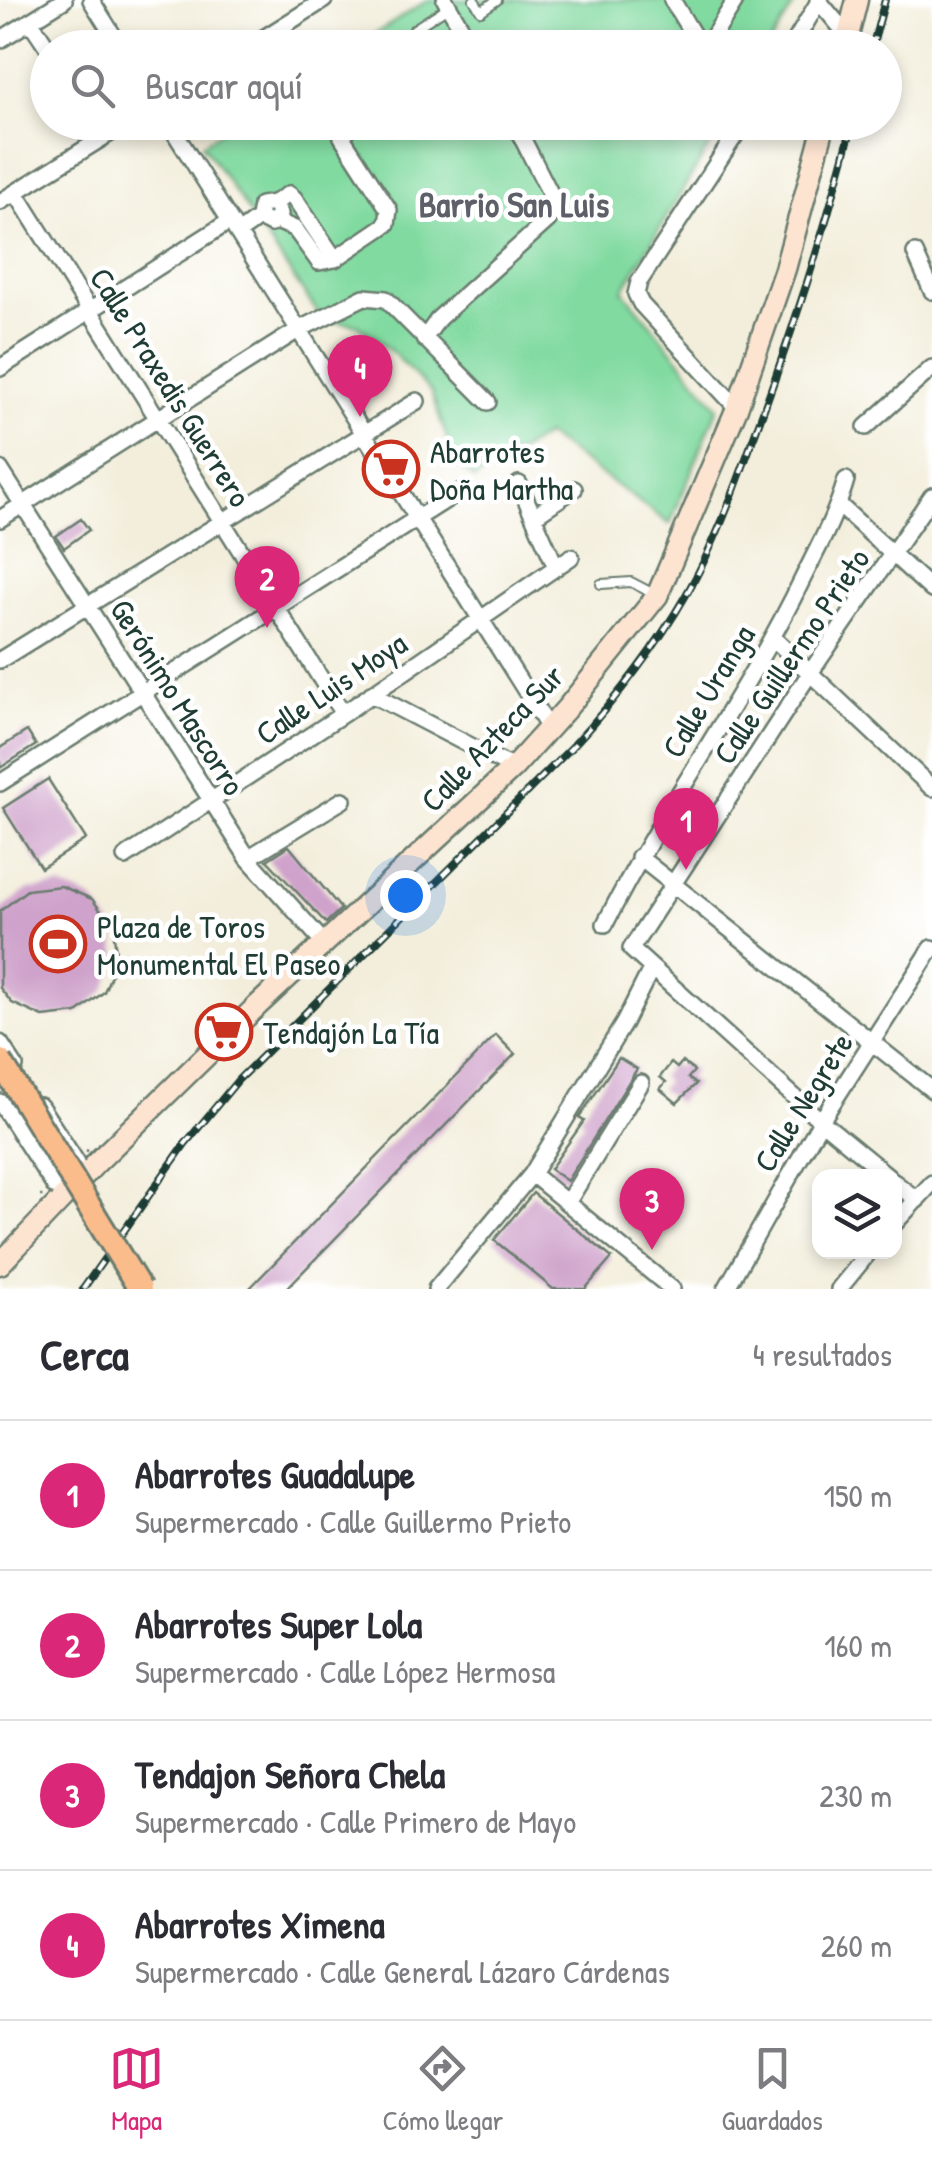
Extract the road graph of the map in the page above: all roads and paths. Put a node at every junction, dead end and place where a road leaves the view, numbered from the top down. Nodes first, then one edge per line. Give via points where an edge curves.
1 (64, 0) edge
2 (114, 0) edge
3 (324, 0) edge
4 (474, 0) edge
5 (496, 0) edge
6 (672, 0) edge
7 (732, 0) edge
8 (858, 0) edge
9 (819, 1) edge
10 (447, 3) edge
11 (94, 5) edge
12 (30, 21) junction
13 (414, 29) dead end
14 (36, 30) edge
15 (110, 30) edge
16 (276, 30) edge
17 (463, 30) edge
18 (692, 30) edge
19 (716, 30) edge
20 (802, 30) edge
21 (839, 30) edge
22 (850, 30) edge
23 (0, 40) edge
24 (86, 140) edge
25 (179, 140) edge
26 (344, 140) edge
27 (523, 140) edge
28 (732, 140) edge
29 (820, 140) edge
30 (16, 192) junction
31 (0, 202) edge
32 (274, 203) junction
33 (259, 218) junction
34 (277, 220) junction
35 (234, 227) junction
36 (914, 253) dead end
37 (334, 258) junction
38 (932, 292) edge
39 (91, 310) junction
40 (298, 330) junction
41 (424, 339) junction
42 (0, 368) edge
43 (932, 368) edge
44 (417, 400) dead end
45 (488, 402) dead end
46 (737, 408) junction
47 (158, 420) junction
48 (866, 427) dead end
49 (364, 434) junction
50 (0, 469) edge
51 (846, 480) dead end
52 (519, 484) dead end
53 (574, 488) dead end
54 (457, 493) dead end
55 (932, 496) edge
56 (839, 505) junction
57 (24, 506) junction
58 (534, 516) junction
59 (0, 518) edge
60 (418, 520) junction
61 (222, 521) junction
62 (893, 554) junction
63 (571, 557) dead end
64 (556, 566) junction
65 (601, 584) dead end
66 (932, 590) edge
67 (658, 596) junction
68 (87, 606) junction
69 (278, 606) junction
70 (480, 618) junction
71 (774, 638) junction
72 (0, 660) edge
73 (810, 673) junction
74 (141, 691) junction
75 (371, 694) junction
76 (343, 714) junction
77 (549, 728) junction
78 (513, 768) junction
79 (0, 782) edge
80 (932, 788) edge
81 (343, 800) dead end
82 (212, 801) junction
83 (125, 857) dead end
84 (639, 857) junction
85 (248, 858) junction
86 (673, 882) junction
87 (605, 924) dead end
88 (324, 944) junction
89 (932, 948) edge
90 (652, 969) junction
91 (0, 1043) edge
92 (872, 1044) junction
93 (0, 1061) edge
94 (641, 1083) dead end
95 (0, 1088) edge
96 (932, 1090) edge
97 (0, 1102) edge
98 (821, 1122) junction
99 (87, 1163) junction
100 (879, 1169) edge
101 (532, 1174) junction
102 (932, 1183) edge
103 (902, 1189) edge
104 (53, 1197) junction
105 (916, 1200) junction
106 (567, 1203) junction
107 (902, 1215) edge
108 (864, 1259) edge
109 (0, 1264) edge
110 (124, 1289) edge
111 (140, 1289) edge
112 (436, 1289) edge
113 (672, 1289) edge
114 (726, 1289) edge
115 (840, 1289) edge

1 - 12 street
2 - 11 street
3 - 16 street
4 - 5 lane via 480,10
6 - 18 street
7 - 19 street
8 - 22 street
9 - 20 street
9 - 21 street
10 - 13 lane
10 - 17 street
11 - 15 street
12 - 14 street
12 - 23 street
24 - 30 street
25 - 35 street
26 - 37 street via 390,218
27 - 41 street via 554,210
28 - 46 street via 636,294
29 - 46 street, Calle Azteca Sur
30 - 31 street
30 - 39 street, Calle Praxedis Guerrero
32 - 33 street via 261,205
32 - 34 street
32 - 37 street via 289,194 294,198
33 - 34 street
33 - 35 street
34 - 37 street via 295,228 319,262
35 - 39 street
35 - 40 street
36 - 38 street
39 - 42 street
39 - 47 street, Calle Praxedis Guerrero
40 - 41 street via 364,296 386,299
40 - 47 street
40 - 49 street
41 - 45 street
43 - 48 street
44 - 49 street
46 - 67 street, Calle Azteca Sur
47 - 57 street
47 - 61 street, Calle Praxedis Guerrero
49 - 60 street
49 - 61 street
50 - 57 street, Gerónimo Mascorro
51 - 56 street, Calle Uranga
52 - 58 street
53 - 58 street
54 - 60 street
55 - 62 street, Calle Guillermo Prieto
56 - 62 street
56 - 71 street, Calle Uranga
57 - 59 street
57 - 68 street, Gerónimo Mascorro
58 - 64 street
60 - 69 street
60 - 70 street
61 - 68 street
61 - 69 street, Calle Praxedis Guerrero
62 - 66 street
62 - 73 street, Calle Guillermo Prieto
63 - 64 street, Calle Luis Moya
64 - 70 street, Calle Luis Moya
65 - 67 lane via 631,582
67 - 77 street, Calle Azteca Sur
68 - 72 street
68 - 74 street, Gerónimo Mascorro
69 - 74 street
69 - 76 street, Calle Praxedis Guerrero
70 - 75 street, Calle Luis Moya
70 - 77 street
71 - 73 street
71 - 84 street, Calle Uranga
73 - 80 street
73 - 86 street, Calle Guillermo Prieto
74 - 79 street
74 - 82 street, Gerónimo Mascorro
75 - 76 street, Calle Luis Moya
75 - 78 street
76 - 82 street, Calle Luis Moya
77 - 78 street, Calle Azteca Sur
78 - 88 street, Calle Azteca Sur
81 - 85 street
82 - 83 street, Calle Luis Moya
82 - 85 street, Gerónimo Mascorro
84 - 86 street
84 - 87 street, Calle Uranga
85 - 88 street, Gerónimo Mascorro
86 - 90 street, Calle Guillermo Prieto via 630,949
86 - 92 street
88 - 99 street, Calle Azteca Sur
89 - 92 street, Calle Negrete
90 - 98 street
90 - 101 street
91 - 99 street
92 - 96 street
92 - 98 street, Calle Negrete
93 - 111 main road, bridge
94 - 106 street
95 - 104 main road
97 - 104 street
98 - 100 street
98 - 114 street, Calle Negrete
99 - 104 street, Calle Azteca Sur
101 - 106 street
101 - 112 street
102 - 105 street
103 - 105 street
104 - 109 street, Calle Azteca Sur
104 - 110 main road
105 - 107 street
106 - 113 street
108 - 115 street

